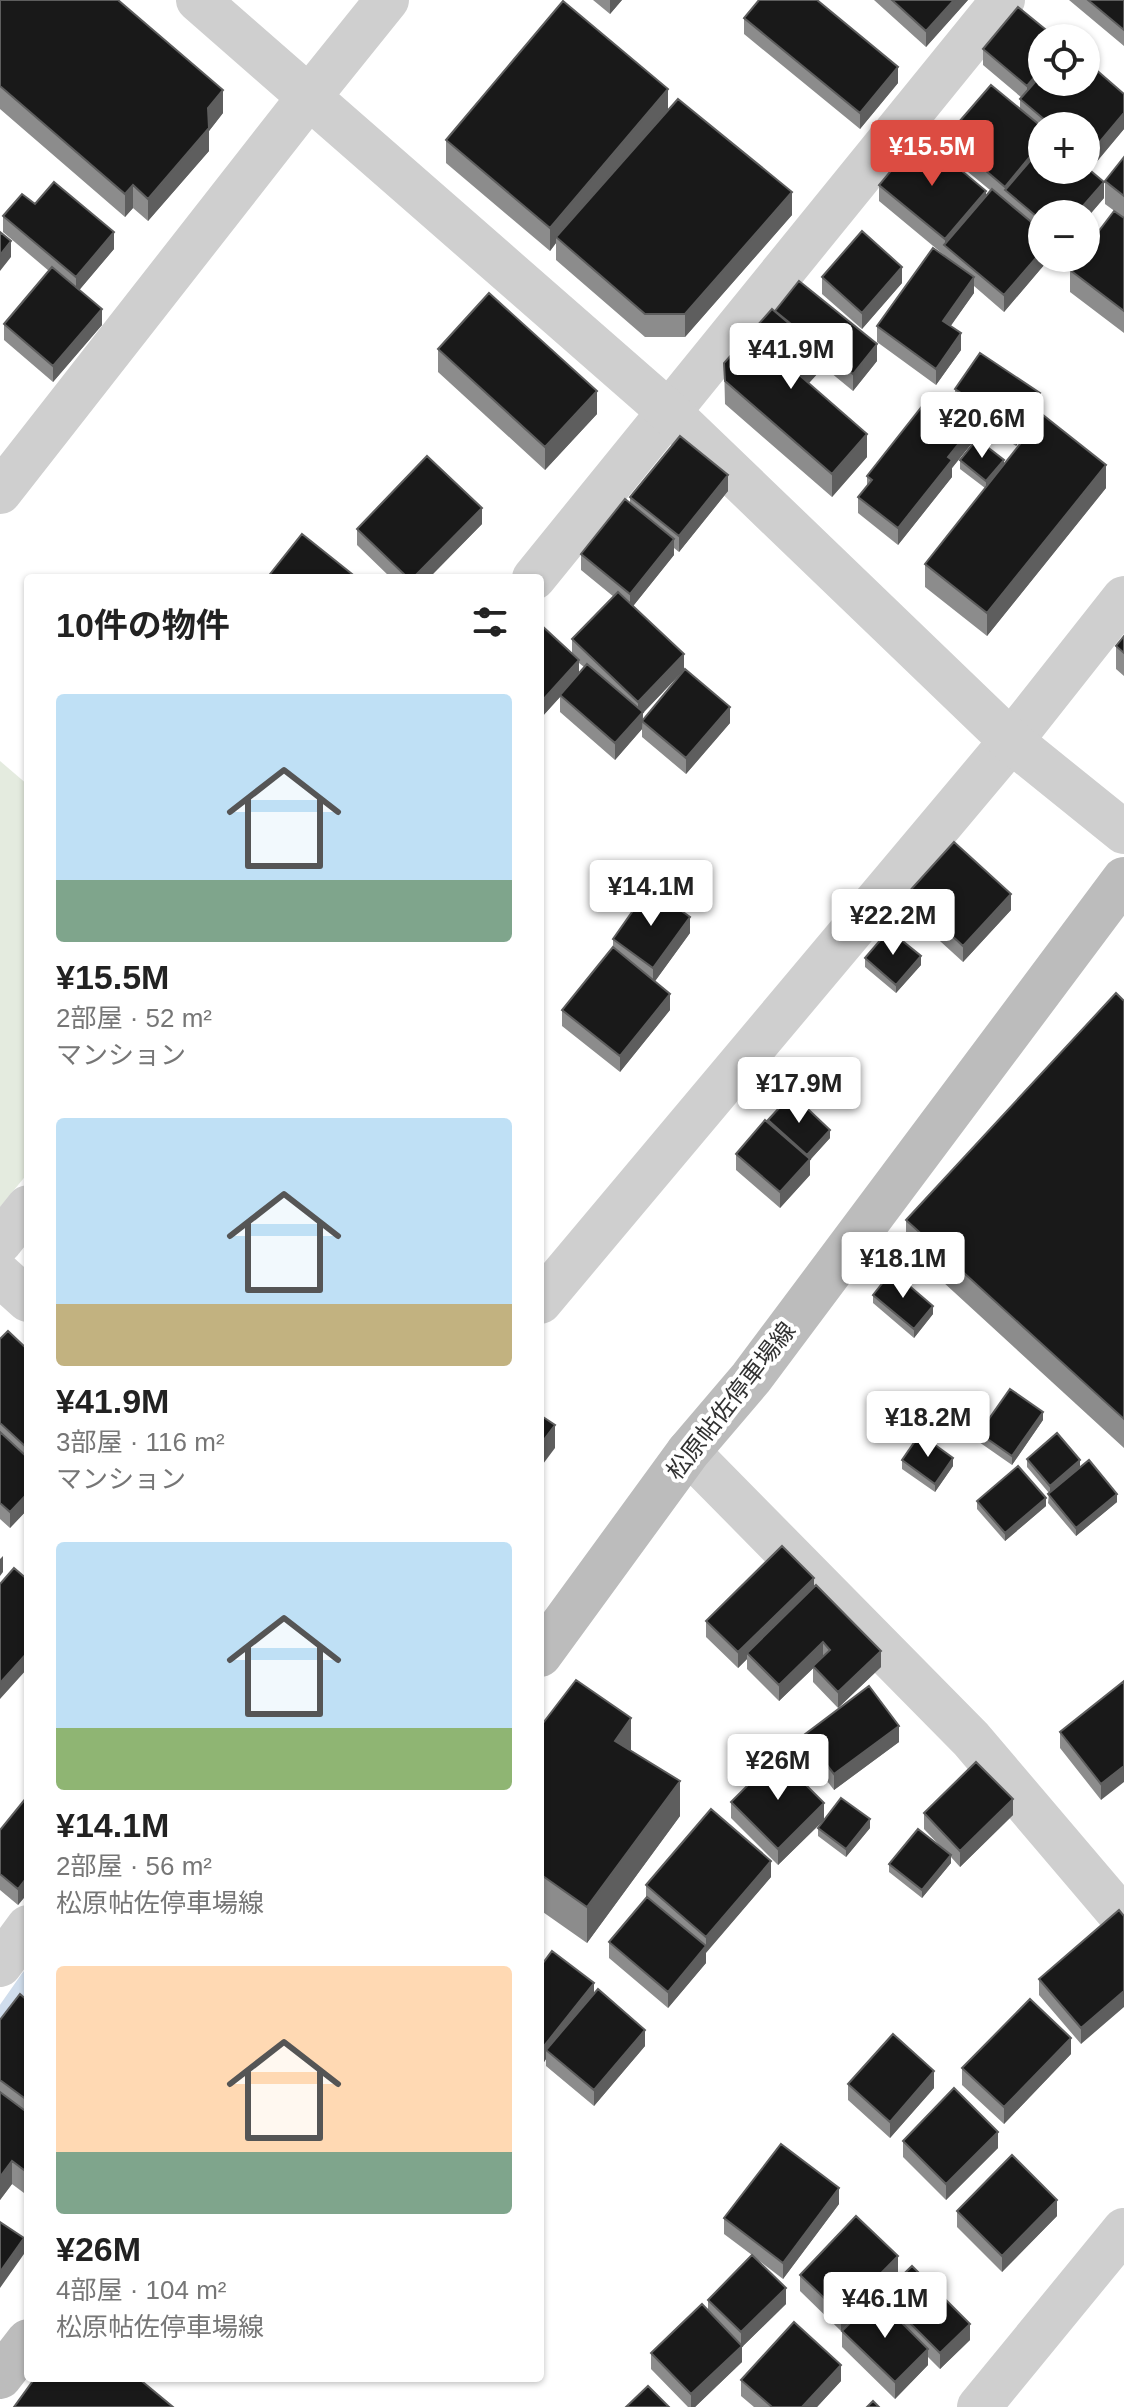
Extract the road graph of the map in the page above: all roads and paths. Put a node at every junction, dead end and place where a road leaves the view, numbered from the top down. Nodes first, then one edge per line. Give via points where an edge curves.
1 (198, 0) edge
2 (387, 0) edge
3 (1003, 0) edge
4 (309, 97) junction
5 (668, 411) junction
6 (0, 492) edge
7 (537, 574) edge
8 (1124, 598) edge
9 (1011, 741) junction
10 (1124, 832) edge
11 (1124, 879) edge
12 (24, 1212) edge
13 (0, 1242) edge
14 (0, 1275) edge
15 (24, 1296) edge
16 (544, 1297) edge
17 (688, 1452) junction
18 (544, 1650) edge
19 (1124, 1919) edge
20 (24, 1932) edge
21 (0, 1965) edge
22 (1124, 2230) edge
23 (24, 2346) edge
24 (0, 2377) edge
25 (979, 2407) edge

1 - 4 street
2 - 4 street
3 - 5 street
4 - 5 street
4 - 6 street
5 - 7 street
5 - 9 street
8 - 9 street
9 - 10 street
9 - 16 street
11 - 17 main road, 松原帖佐停車場線 via 751,1378
12 - 13 street
14 - 15 street
17 - 18 main road, 松原帖佐停車場線
17 - 19 street via 971,1739
20 - 21 street
22 - 25 street
23 - 24 main road

